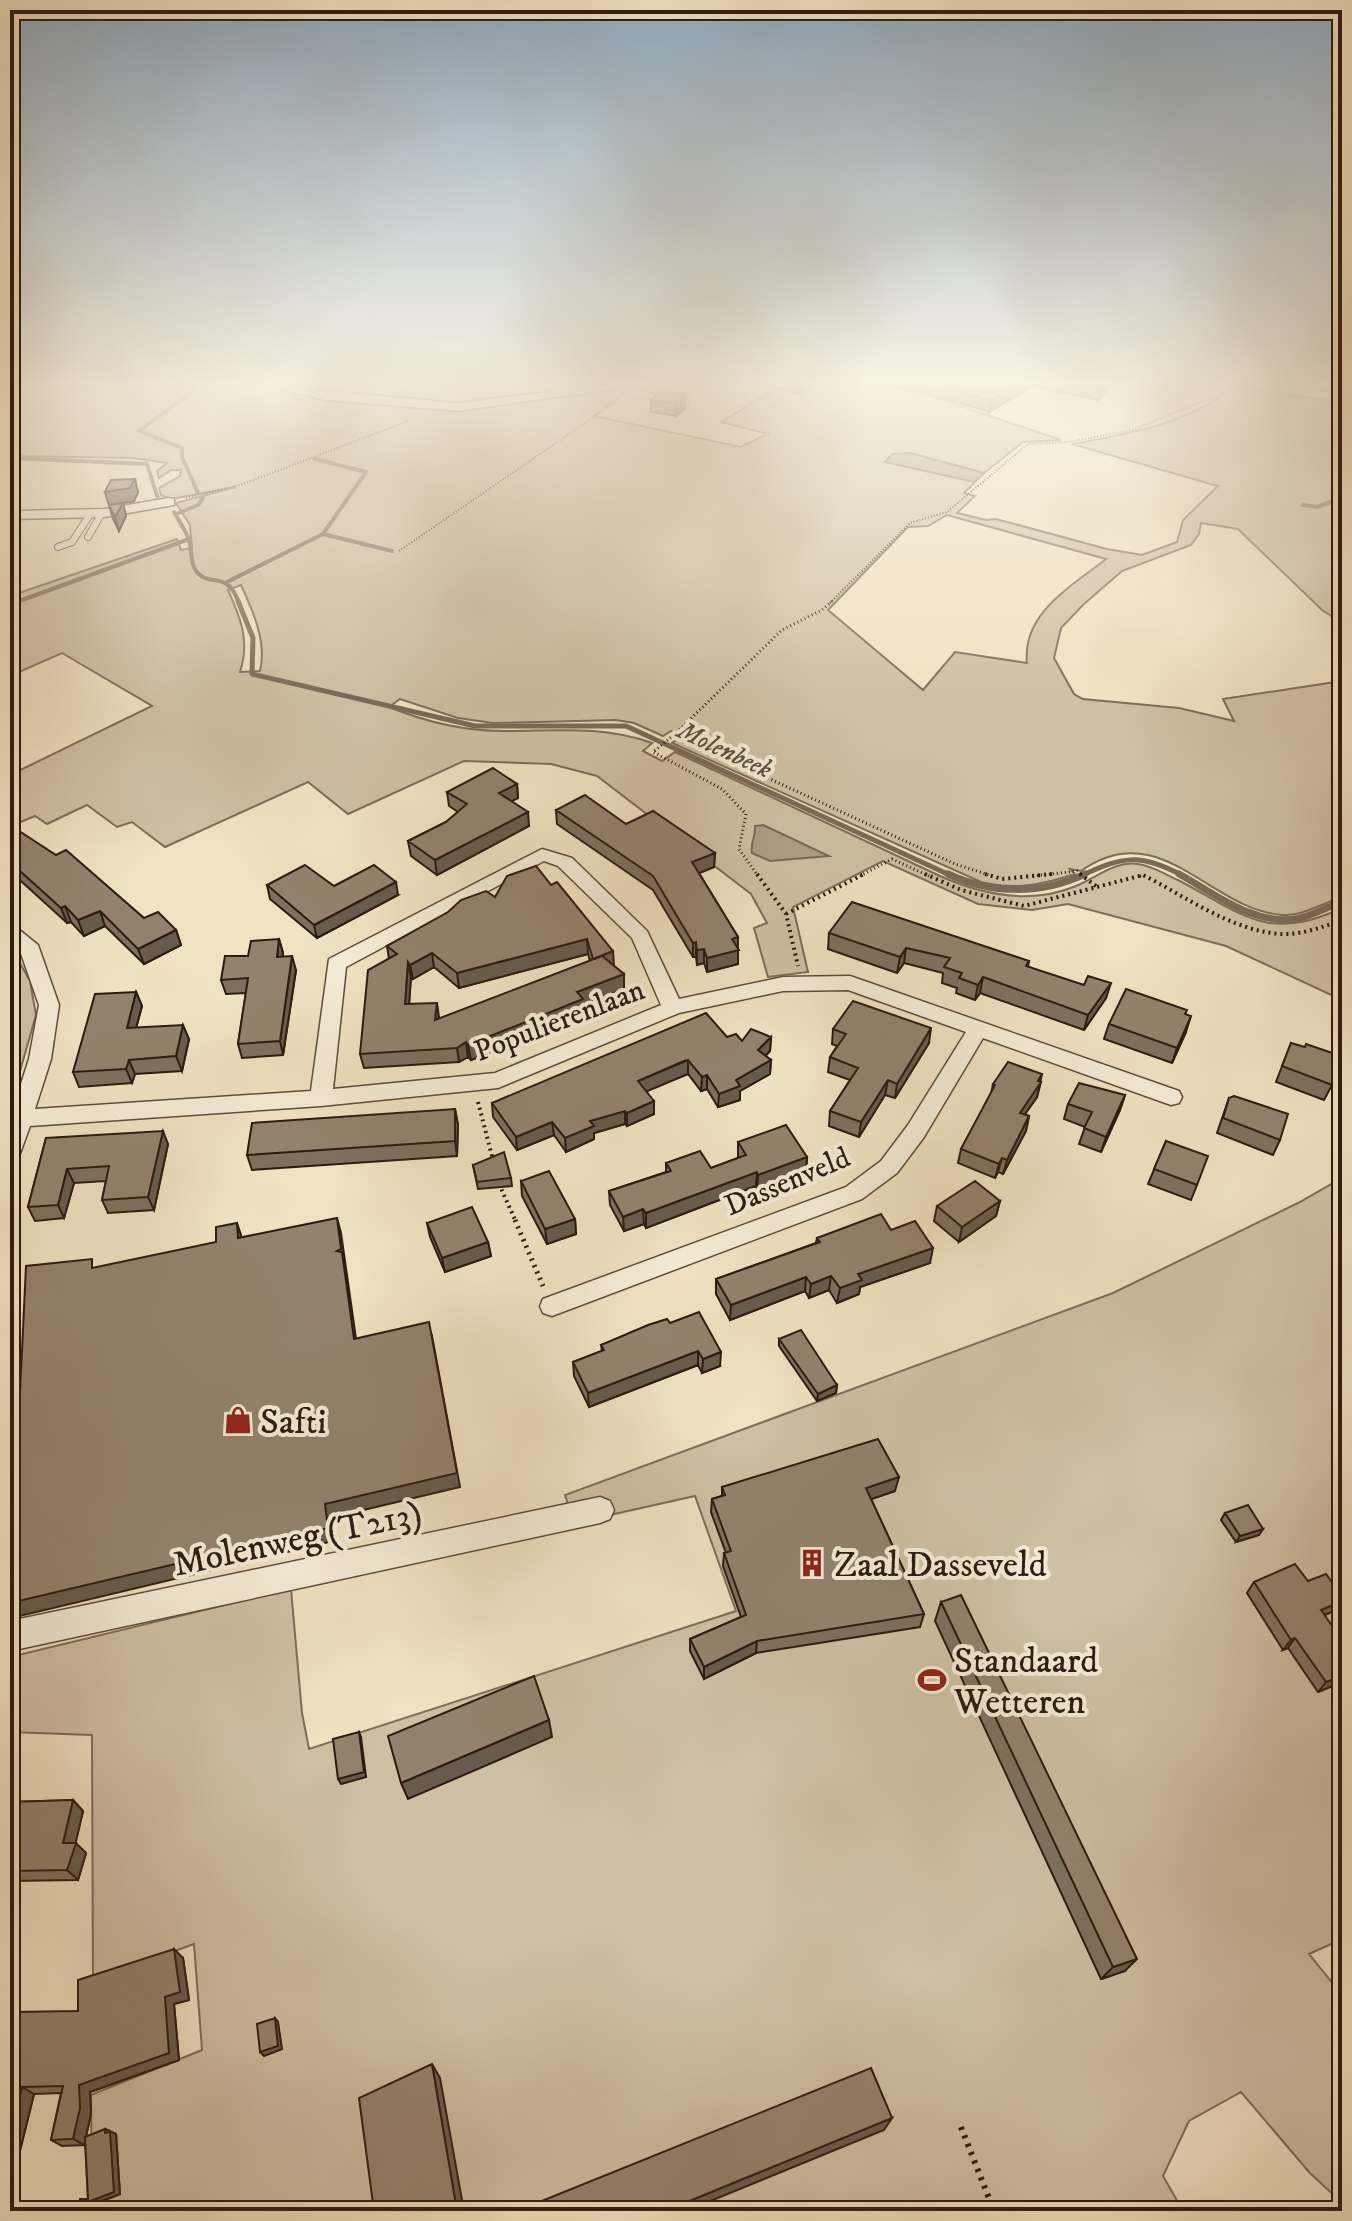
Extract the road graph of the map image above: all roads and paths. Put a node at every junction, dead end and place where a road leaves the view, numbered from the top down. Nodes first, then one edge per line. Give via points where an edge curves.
1 (220, 490) edge
2 (486, 490) edge
3 (974, 490) edge
4 (169, 502) joint
5 (96, 513) junction
6 (10, 515) edge
7 (88, 537) dead end
8 (58, 547) dead end
9 (399, 551) dead end
10 (674, 735) junction
11 (1097, 887) junction
12 (786, 914) junction
13 (1342, 920) edge
14 (10, 932) edge
15 (800, 981) junction
16 (673, 1008) junction
17 (979, 1028) junction
18 (473, 1085) junction
19 (1171, 1097) dead end
20 (321, 1098) junction
21 (23, 1118) junction
22 (10, 1153) edge
23 (495, 1168) edge
24 (499, 1182) edge
25 (552, 1306) joint
26 (600, 1510) dead end
27 (10, 1636) edge
28 (961, 2127) dead end
29 (994, 2211) edge

1 - 4 path
2 - 9 path
3 - 10 path via 947,512 910,523 822,610 782,630
4 - 5 street
5 - 6 street
5 - 7 lane
5 - 8 lane via 72,542
10 - 11 path via 955,864 1002,879 1077,871
10 - 12 path via 653,752 722,789 746,814 739,849
11 - 12 path via 1024,906 961,890 892,859
11 - 13 path via 1143,875 1244,925 1280,934
12 - 15 path
14 - 21 street via 28,945 49,1005
15 - 16 street
15 - 17 street via 850,983
16 - 18 street, Populierenlaan via 498,1080
16 - 20 street, Populierenlaan via 640,935 565,862 542,855 336,964
17 - 19 street
17 - 25 street, Dassenveld via 889,1167 854,1193
18 - 20 street, Populierenlaan
18 - 23 path
20 - 21 street, Populierenlaan
21 - 22 street
24 - 25 path
26 - 27 street, Molenweg (T213)
28 - 29 path

